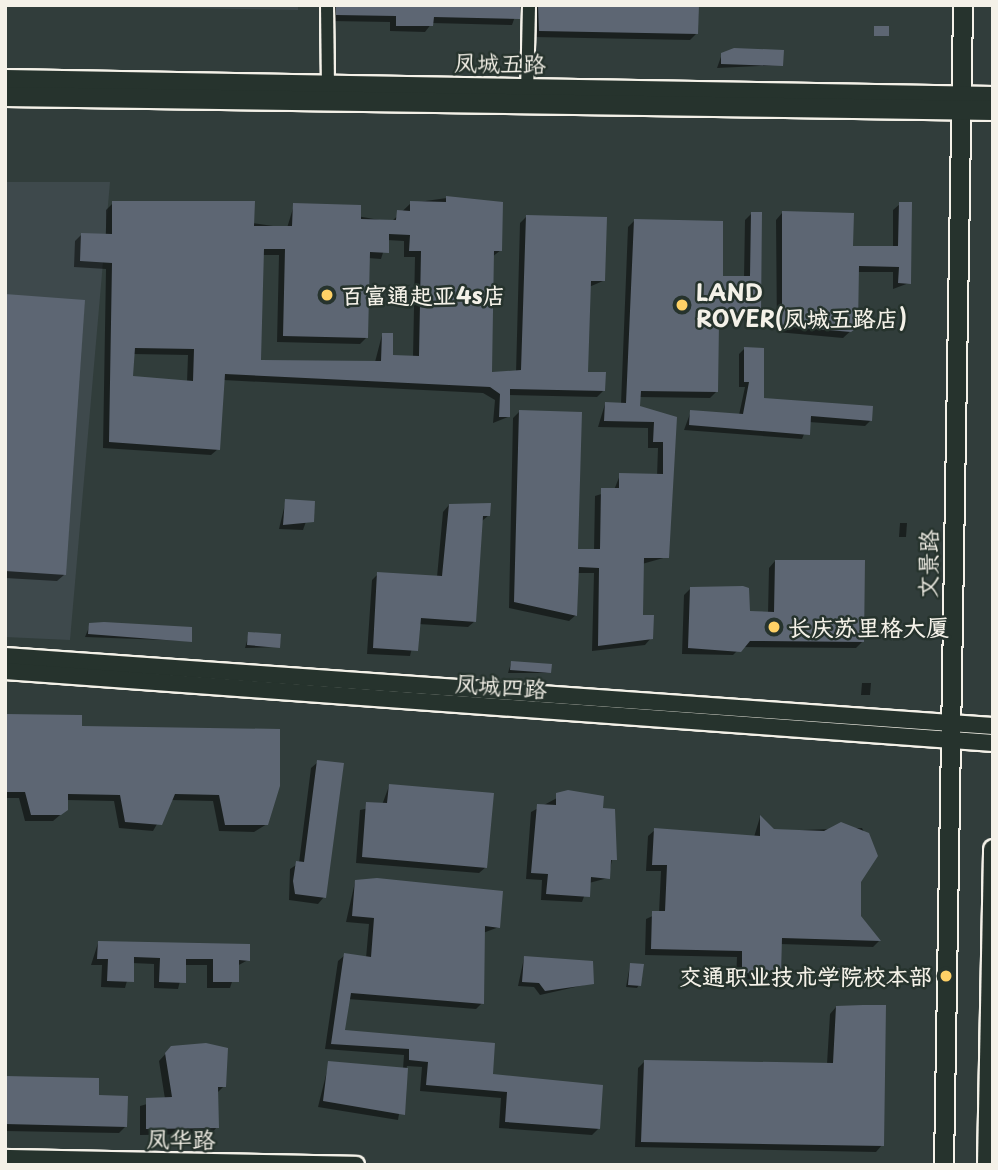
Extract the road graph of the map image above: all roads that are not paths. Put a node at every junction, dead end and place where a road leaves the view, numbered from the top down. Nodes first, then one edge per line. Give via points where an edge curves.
1 (327, 5) edge
2 (529, 5) edge
3 (963, 5) edge
4 (5, 79) edge
5 (328, 93) junction
6 (5, 96) edge
7 (527, 96) junction
8 (993, 96) edge
9 (960, 103) junction
10 (993, 110) edge
11 (5, 656) edge
12 (5, 671) edge
13 (993, 726) edge
14 (949, 733) junction
15 (993, 743) edge
16 (993, 849) edge
17 (5, 1158) edge
18 (356, 1165) edge
19 (944, 1165) edge
20 (987, 1165) edge

1 - 5 street
2 - 7 street
3 - 9 main road, 文景路
4 - 5 main road, 凤城五路
5 - 6 main road, 凤城五路
5 - 7 main road, 凤城五路
7 - 9 main road, 凤城五路
8 - 9 main road, 凤城五路
9 - 10 main road, 凤城五路
9 - 14 main road, 文景路
11 - 14 street, 凤城四路
12 - 14 street, 凤城四路
13 - 14 street, 凤城四路
14 - 15 street, 凤城四路
14 - 19 main road, 文景路
16 - 20 main road
17 - 18 street, 凤华路

